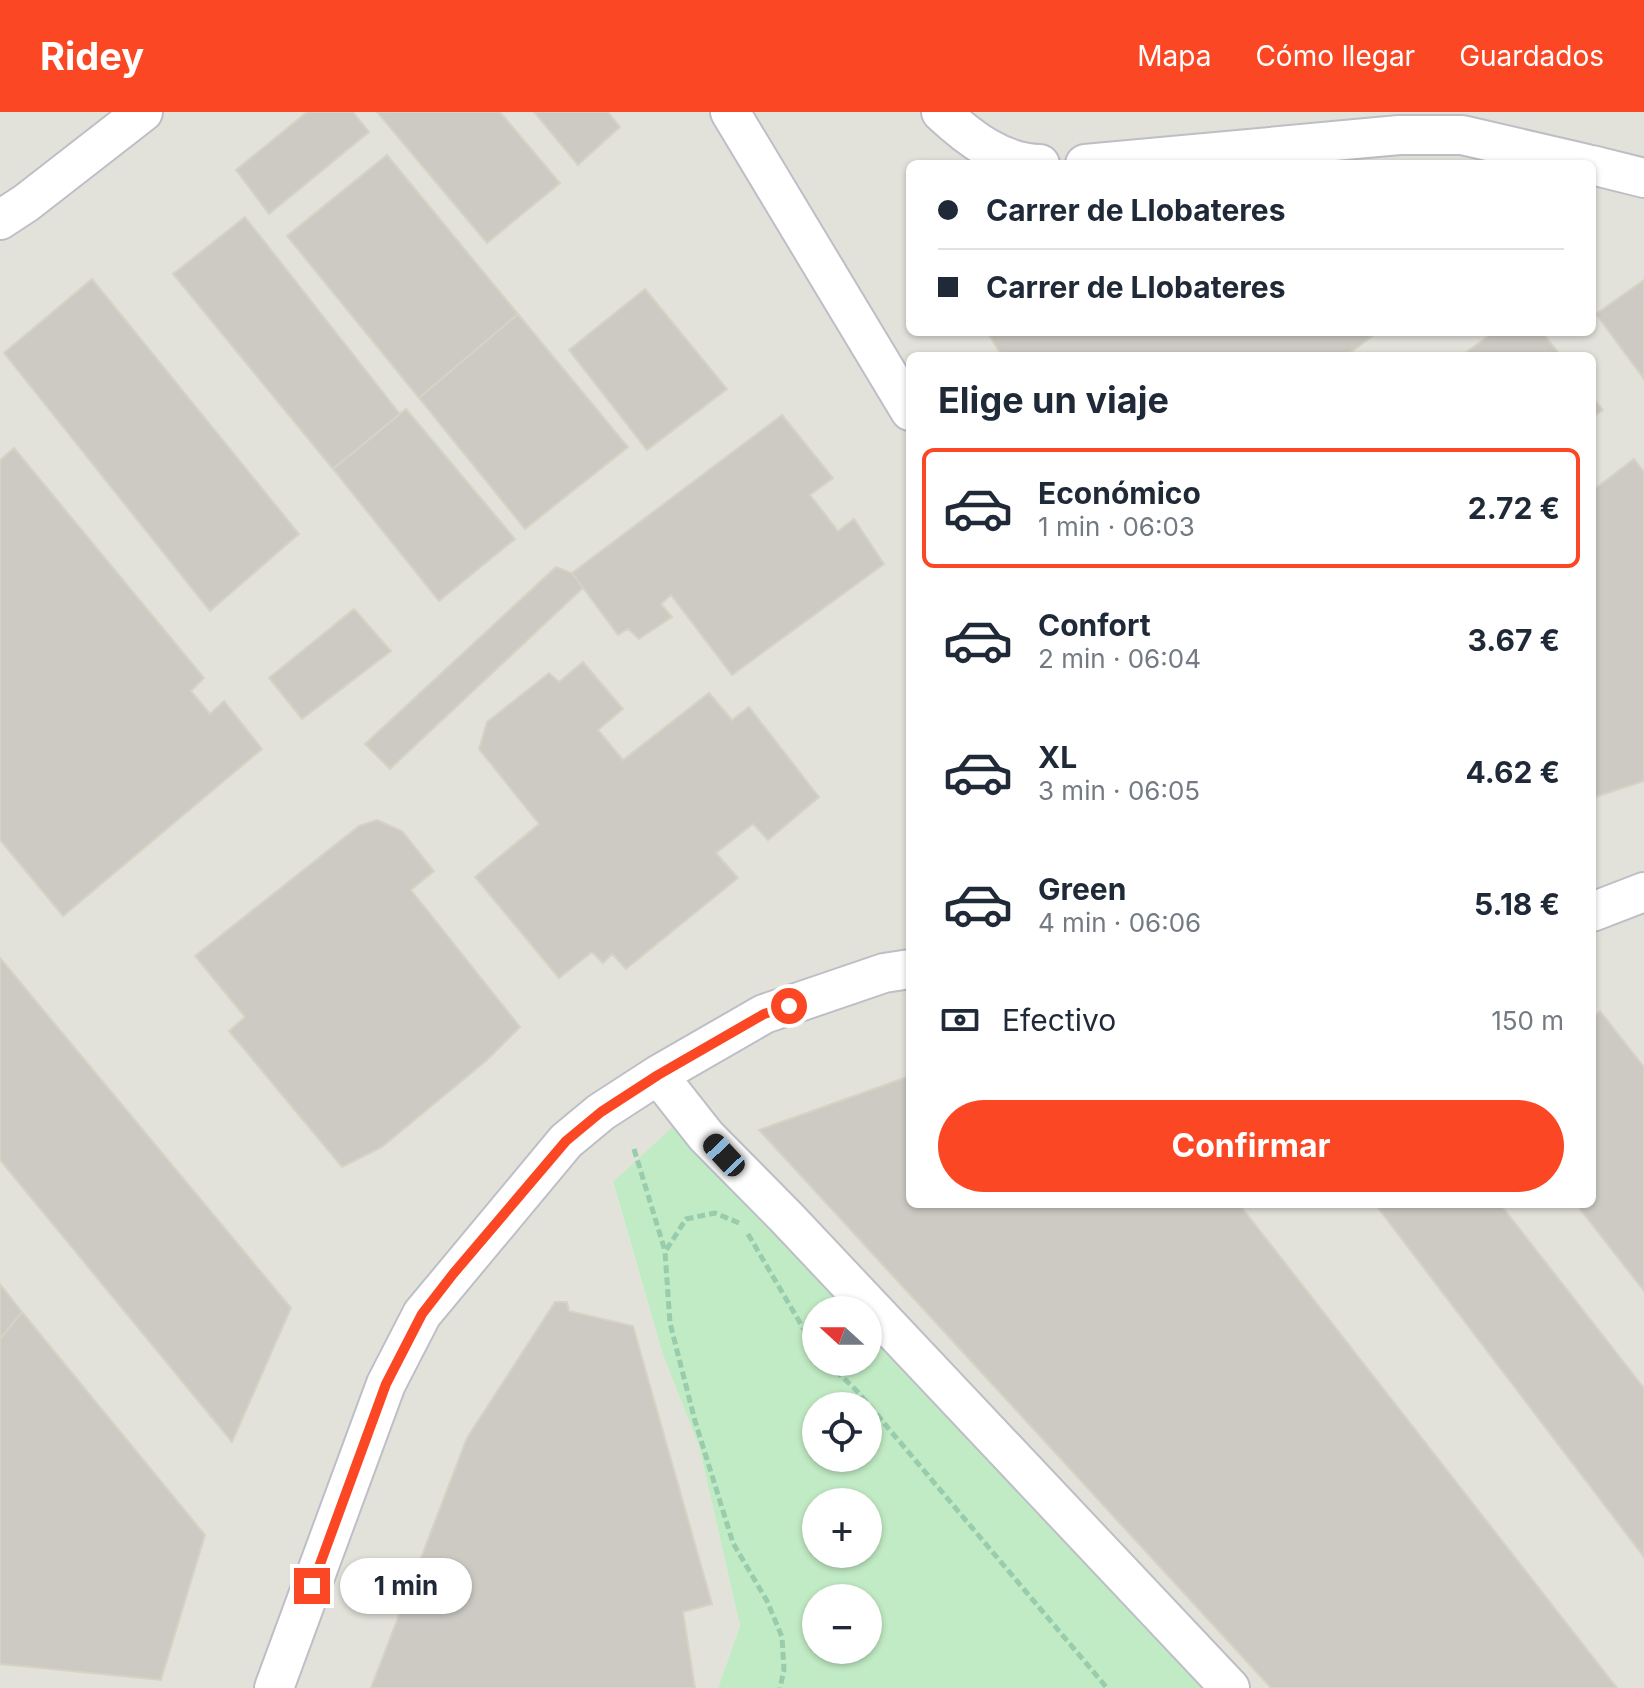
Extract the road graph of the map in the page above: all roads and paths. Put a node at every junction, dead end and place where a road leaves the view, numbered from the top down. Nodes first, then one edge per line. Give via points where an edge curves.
1 (143, 112) edge
2 (730, 112) edge
3 (941, 112) edge
4 (1016, 160) edge
5 (1128, 160) edge
6 (1568, 160) edge
7 (1596, 167) edge
8 (1644, 178) edge
9 (0, 220) edge
10 (906, 404) edge
11 (1644, 892) edge
12 (1596, 910) edge
13 (906, 970) edge
14 (658, 1075) junction
15 (634, 1149) dead end
16 (665, 1252) junction
17 (802, 1326) edge
18 (841, 1376) edge
19 (274, 1688) edge
20 (780, 1688) edge
21 (1107, 1688) edge
22 (1230, 1688) edge

1 - 9 street
2 - 10 street
3 - 4 street via 987,149
5 - 6 street via 1399,135 1462,135
7 - 8 street
11 - 12 street
13 - 14 street via 764,1014
14 - 19 street via 566,1141 422,1314 386,1384
14 - 22 street via 706,1136
15 - 16 path
16 - 17 path via 686,1219 715,1213 743,1225
16 - 20 path via 670,1323 695,1421 733,1543 782,1637
18 - 21 path

